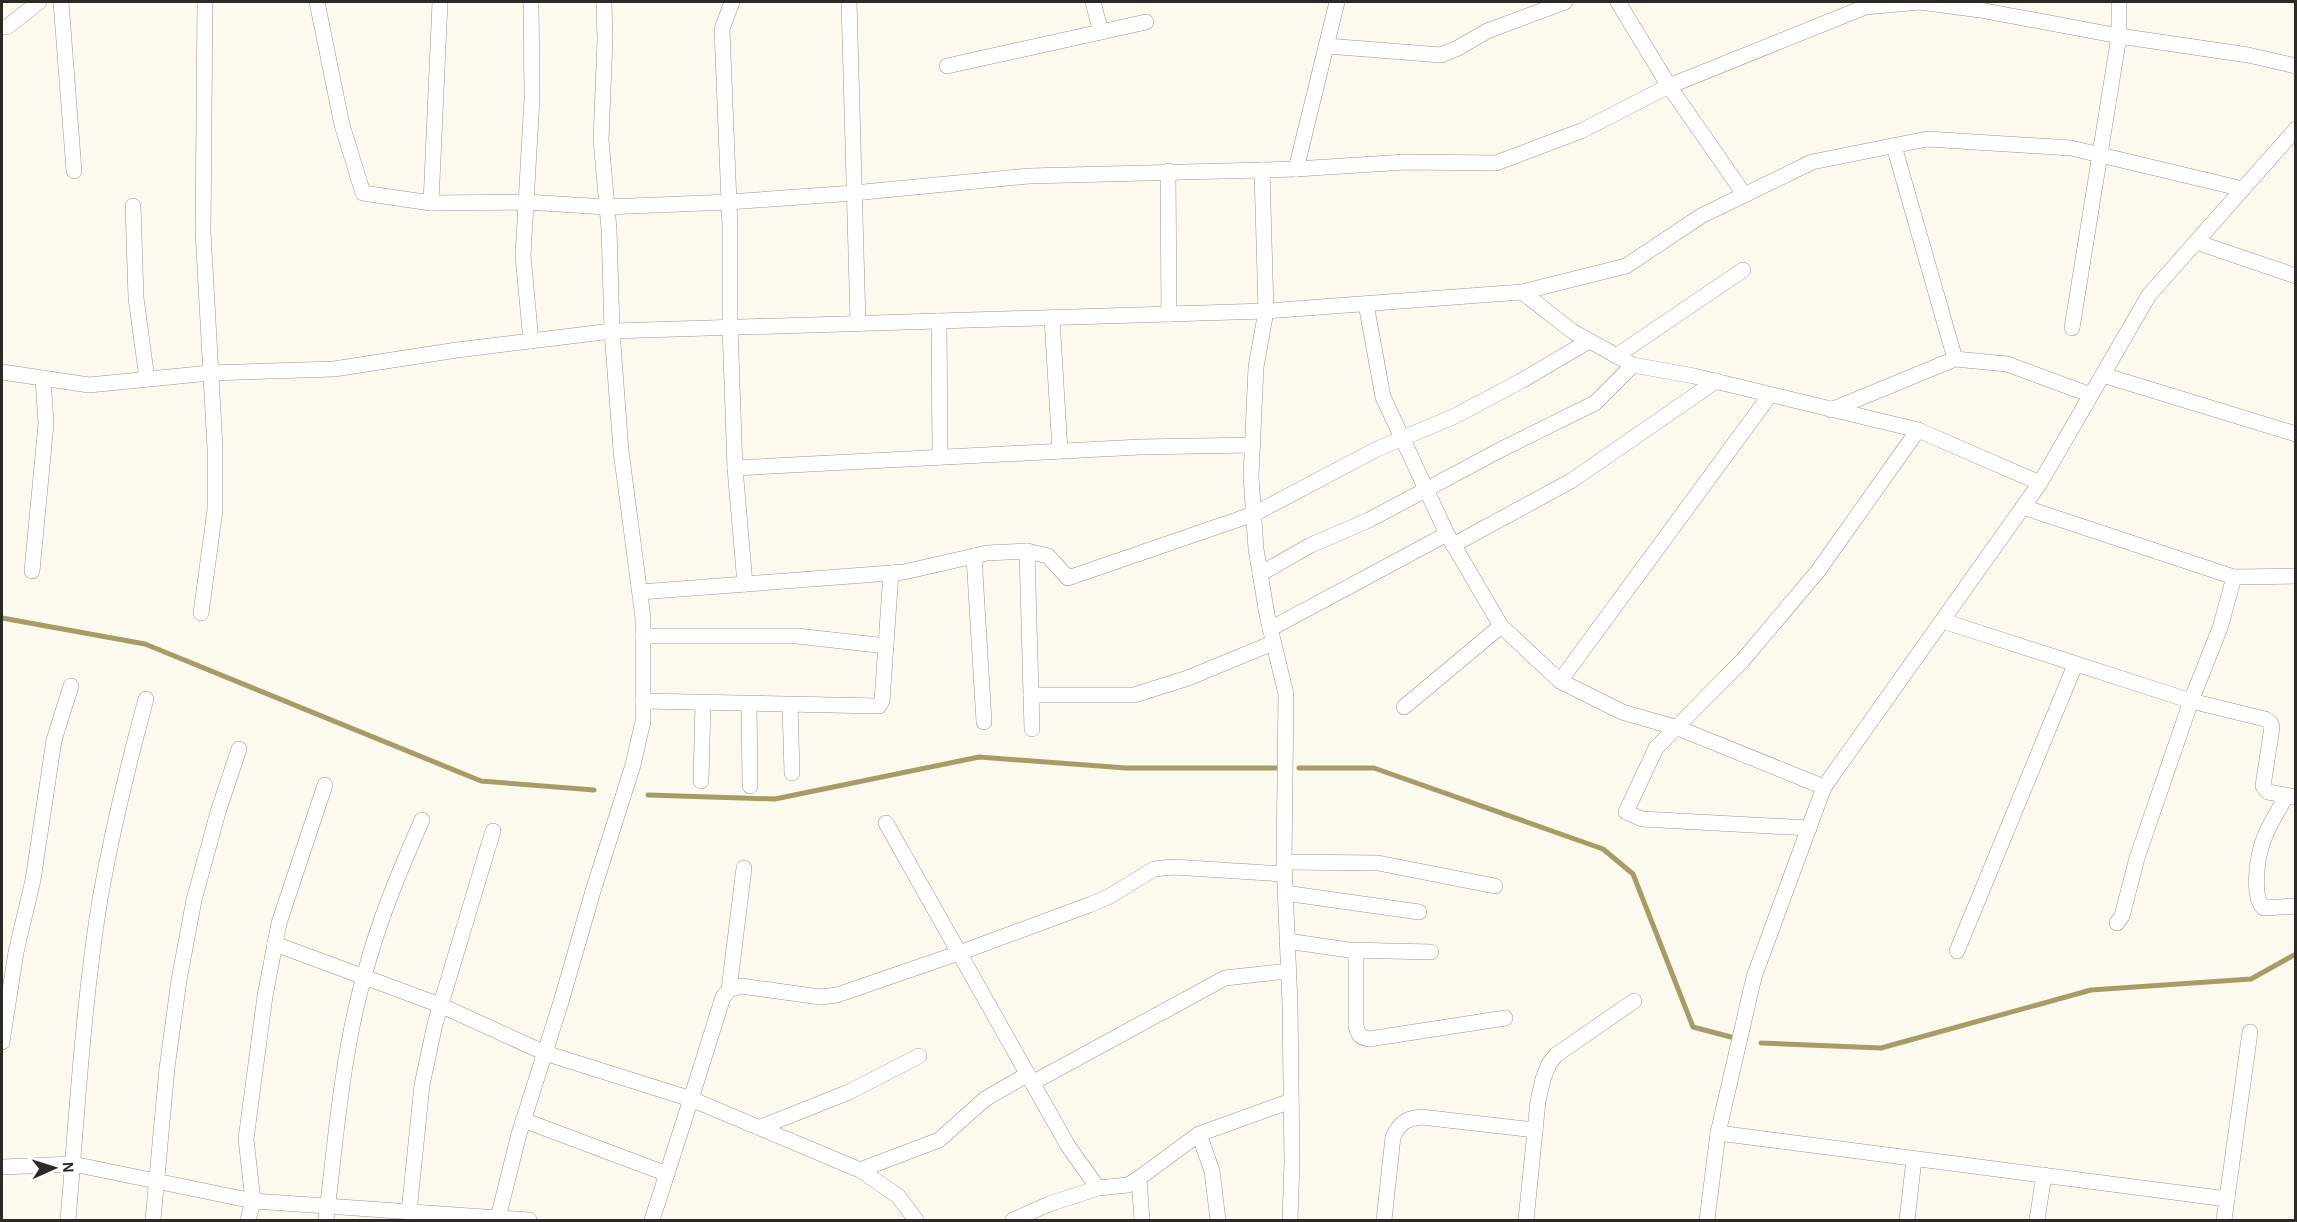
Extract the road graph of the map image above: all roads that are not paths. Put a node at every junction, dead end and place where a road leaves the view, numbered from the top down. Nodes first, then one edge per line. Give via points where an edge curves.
1 (39, 2) edge
2 (61, 2) edge
3 (205, 2) edge
4 (317, 2) edge
5 (440, 2) edge
6 (531, 2) edge
7 (604, 2) edge
8 (732, 2) edge
9 (849, 2) edge
10 (1093, 2) edge
11 (1337, 2) edge
12 (1565, 2) edge
13 (1618, 2) edge
14 (2119, 2) edge
15 (1146, 22) dead end
16 (2, 27) edge
17 (1101, 32) junction
18 (2119, 36) junction
19 (1327, 46) junction
20 (947, 66) dead end
21 (2295, 66) edge
22 (1669, 86) junction
23 (2295, 129) edge
24 (1894, 146) junction
25 (2098, 155) junction
26 (1296, 169) junction
27 (1262, 170) junction
28 (74, 171) dead end
29 (1168, 171) junction
30 (2243, 189) junction
31 (854, 194) junction
32 (1744, 194) junction
33 (526, 202) junction
34 (729, 202) junction
35 (431, 203) junction
36 (133, 206) dead end
37 (607, 207) junction
38 (2196, 242) junction
39 (1743, 270) dead end
40 (2295, 276) edge
41 (1522, 292) junction
42 (1366, 304) junction
43 (1266, 311) junction
44 (1169, 314) junction
45 (1052, 318) junction
46 (939, 321) junction
47 (858, 323) junction
48 (730, 327) junction
49 (2072, 328) dead end
50 (612, 331) junction
51 (531, 341) junction
52 (1589, 341) junction
53 (1616, 356) junction
54 (1955, 359) junction
55 (1633, 365) junction
56 (2, 372) edge
57 (210, 373) junction
58 (2103, 375) junction
59 (43, 378) junction
60 (147, 379) junction
61 (1716, 381) junction
62 (1770, 395) junction
63 (2091, 395) junction
64 (1831, 410) junction
65 (1918, 430) junction
66 (2295, 434) edge
67 (1403, 438) junction
68 (1253, 445) junction
69 (1060, 451) junction
70 (940, 457) junction
71 (735, 468) junction
72 (2040, 483) junction
73 (1426, 490) junction
74 (2023, 507) junction
75 (1254, 514) junction
76 (1450, 539) junction
77 (1027, 551) junction
78 (974, 556) junction
79 (32, 571) dead end
80 (891, 573) junction
81 (1260, 574) junction
82 (2295, 576) edge
83 (2234, 577) junction
84 (745, 584) junction
85 (640, 592) junction
86 (201, 614) dead end
87 (1943, 621) junction
88 (1501, 626) junction
89 (643, 636) junction
90 (1272, 636) junction
91 (886, 646) junction
92 (2075, 665) junction
93 (1560, 681) junction
94 (71, 686) dead end
95 (1031, 695) junction
96 (146, 699) dead end
97 (2191, 700) junction
98 (643, 701) junction
99 (703, 703) junction
100 (749, 704) junction
101 (790, 705) junction
102 (1404, 707) dead end
103 (984, 722) dead end
104 (1678, 728) junction
105 (1032, 729) dead end
106 (239, 749) dead end
107 (792, 773) dead end
108 (701, 781) dead end
109 (326, 784) dead end
110 (750, 786) dead end
111 (1824, 787) junction
112 (2291, 796) edge
113 (422, 820) dead end
114 (886, 823) dead end
115 (1809, 828) junction
116 (492, 831) dead end
117 (744, 868) dead end
118 (1284, 868) junction
119 (1495, 886) dead end
120 (1285, 893) junction
121 (2295, 906) edge
122 (1419, 912) dead end
123 (2117, 923) dead end
124 (1287, 941) junction
125 (275, 944) junction
126 (1356, 951) junction
127 (1957, 951) dead end
128 (1431, 952) dead end
129 (959, 953) junction
130 (1288, 971) junction
131 (364, 976) junction
132 (729, 990) junction
133 (1634, 1001) dead end
134 (440, 1005) junction
135 (1505, 1018) dead end
136 (2250, 1032) dead end
137 (2, 1042) edge
138 (545, 1053) junction
139 (919, 1056) dead end
140 (1030, 1078) junction
141 (692, 1099) junction
142 (1292, 1101) junction
143 (523, 1120) junction
144 (761, 1127) junction
145 (1535, 1130) junction
146 (1718, 1133) junction
147 (1199, 1134) junction
148 (1914, 1159) junction
149 (73, 1164) junction
150 (2, 1167) edge
151 (860, 1170) junction
152 (667, 1174) junction
153 (2044, 1175) junction
154 (1139, 1178) junction
155 (155, 1181) junction
156 (1098, 1188) junction
157 (2227, 1199) junction
158 (252, 1201) junction
159 (409, 1212) junction
160 (327, 1213) edge
161 (384, 1215) edge
162 (498, 1218) junction
163 (481, 1219) edge
164 (68, 1221) edge
165 (153, 1221) edge
166 (248, 1221) edge
167 (529, 1221) edge
168 (652, 1221) edge
169 (916, 1221) edge
170 (1013, 1221) edge
171 (1142, 1221) edge
172 (1218, 1221) edge
173 (1290, 1221) edge
174 (1384, 1221) edge
175 (1526, 1221) edge
176 (1707, 1221) edge
177 (1907, 1221) edge
178 (2037, 1221) edge
179 (2224, 1221) edge

1 - 16 street
2 - 28 street
3 - 57 street via 203,231
4 - 35 street via 342,125 363,193
5 - 35 street
6 - 33 street via 532,98
7 - 37 street via 601,140
8 - 34 street via 722,29
9 - 31 street
10 - 17 street
11 - 19 street
12 - 19 street via 1487,31 1441,55
13 - 22 street
14 - 18 street
15 - 17 street
17 - 20 street
18 - 21 street
18 - 22 street via 1920,2 1865,7
18 - 25 street
19 - 26 street
22 - 26 street via 1581,131 1496,163 1406,162
22 - 32 street
23 - 30 street
24 - 25 street via 1927,139 2071,148
24 - 32 street via 1812,162
24 - 54 street
25 - 30 street
25 - 49 street
26 - 27 street
27 - 29 street
27 - 43 street
29 - 31 street via 1029,176
29 - 44 street
30 - 38 street
31 - 34 street
31 - 47 street
32 - 41 street via 1701,216 1626,266
33 - 35 street
33 - 37 street
33 - 51 street via 523,256
34 - 37 street
34 - 48 street
36 - 60 street via 136,298
37 - 50 street
38 - 40 street
38 - 58 street via 2149,295
39 - 53 street
41 - 42 street
41 - 52 street
42 - 43 street
42 - 67 street via 1383,397
43 - 44 street
43 - 68 street via 1256,367
44 - 45 street
45 - 46 street
45 - 69 street
46 - 47 street
46 - 70 street
47 - 48 street
48 - 50 street
48 - 71 street
50 - 51 street
50 - 85 street via 621,451
51 - 57 street via 334,369
52 - 53 street
52 - 67 street via 1454,417
53 - 55 street
54 - 63 street via 2007,364
54 - 64 street
55 - 61 street
55 - 73 street via 1596,403
56 - 59 street
57 - 60 street
57 - 86 street via 215,510
58 - 63 street
58 - 66 street
59 - 60 street via 89,385
59 - 79 street via 46,424
61 - 62 street
61 - 76 street via 1571,481
62 - 64 street
62 - 93 street
63 - 72 street
64 - 65 street
65 - 72 street
65 - 104 street via 1818,571 1743,660
67 - 73 street
67 - 75 street
68 - 69 street
68 - 75 street
69 - 70 street
70 - 71 street
71 - 84 street
72 - 74 street
73 - 76 street
73 - 81 street
74 - 83 street
74 - 87 street
75 - 77 street via 1068,578 1048,556
75 - 81 street
76 - 88 street
76 - 90 street
77 - 78 street
77 - 95 street
78 - 80 street
78 - 103 street
80 - 84 street
80 - 91 street
81 - 90 street
82 - 83 street
83 - 97 street via 2220,628
84 - 85 street
85 - 89 street
87 - 92 street
87 - 111 street
88 - 93 street
88 - 102 street
89 - 91 street via 797,636
89 - 98 street
90 - 95 street via 1188,678 1134,695
90 - 118 street via 1286,694
91 - 101 street via 879,706
92 - 97 street
92 - 127 street
93 - 104 street via 1622,712
94 - 137 street via 54,740 33,880 15,952
95 - 105 street
96 - 149 street via 100,900 78,1081
97 - 112 street via 2270,722 2263,786 2268,792
97 - 123 street
98 - 99 street
98 - 138 street via 643,721 633,765
99 - 100 street
99 - 108 street
100 - 101 street
100 - 110 street
101 - 107 street
104 - 111 street
104 - 115 street via 1656,748 1626,812 1642,819
106 - 155 street via 194,900 168,1057
109 - 125 street
111 - 115 street
112 - 121 street via 2261,846 2256,893 2264,908
113 - 131 street via 390,895
114 - 129 street
115 - 146 street via 1754,977
116 - 134 street
117 - 132 street
118 - 119 street via 1378,863
118 - 120 street
118 - 129 street via 1154,869 1101,900
120 - 122 street
120 - 124 street
124 - 126 street
124 - 130 street
125 - 131 street
125 - 158 street via 246,1139
126 - 128 street
126 - 135 street via 1356,1026 1364,1038
129 - 132 street via 828,998 741,986
129 - 140 street
130 - 140 street via 1225,978
130 - 142 street
131 - 134 street
131 - 160 street via 349,1044
132 - 141 street via 723,997
133 - 145 street via 1556,1055 1549,1064
134 - 138 street
134 - 159 street via 422,1085
136 - 157 street
138 - 141 street
138 - 143 street
139 - 144 street via 849,1092
140 - 151 street via 985,1100 939,1140
140 - 156 street via 1068,1146
141 - 144 street
141 - 152 street
142 - 147 street
142 - 173 street
143 - 152 street
143 - 162 street
144 - 151 street
145 - 174 street via 1421,1117 1404,1120 1393,1137
145 - 175 street
146 - 148 street
146 - 176 street
147 - 154 street
147 - 172 street via 1212,1171
148 - 153 street
148 - 177 street
149 - 150 street
149 - 155 street
149 - 164 street
151 - 169 street via 898,1196
152 - 168 street
153 - 157 street
153 - 178 street
154 - 156 street via 1128,1185
154 - 171 street
155 - 158 street
155 - 165 street
156 - 170 street
157 - 179 street
158 - 160 street
158 - 166 street
159 - 161 street
159 - 163 street
160 - 161 street
162 - 163 street
162 - 167 street

